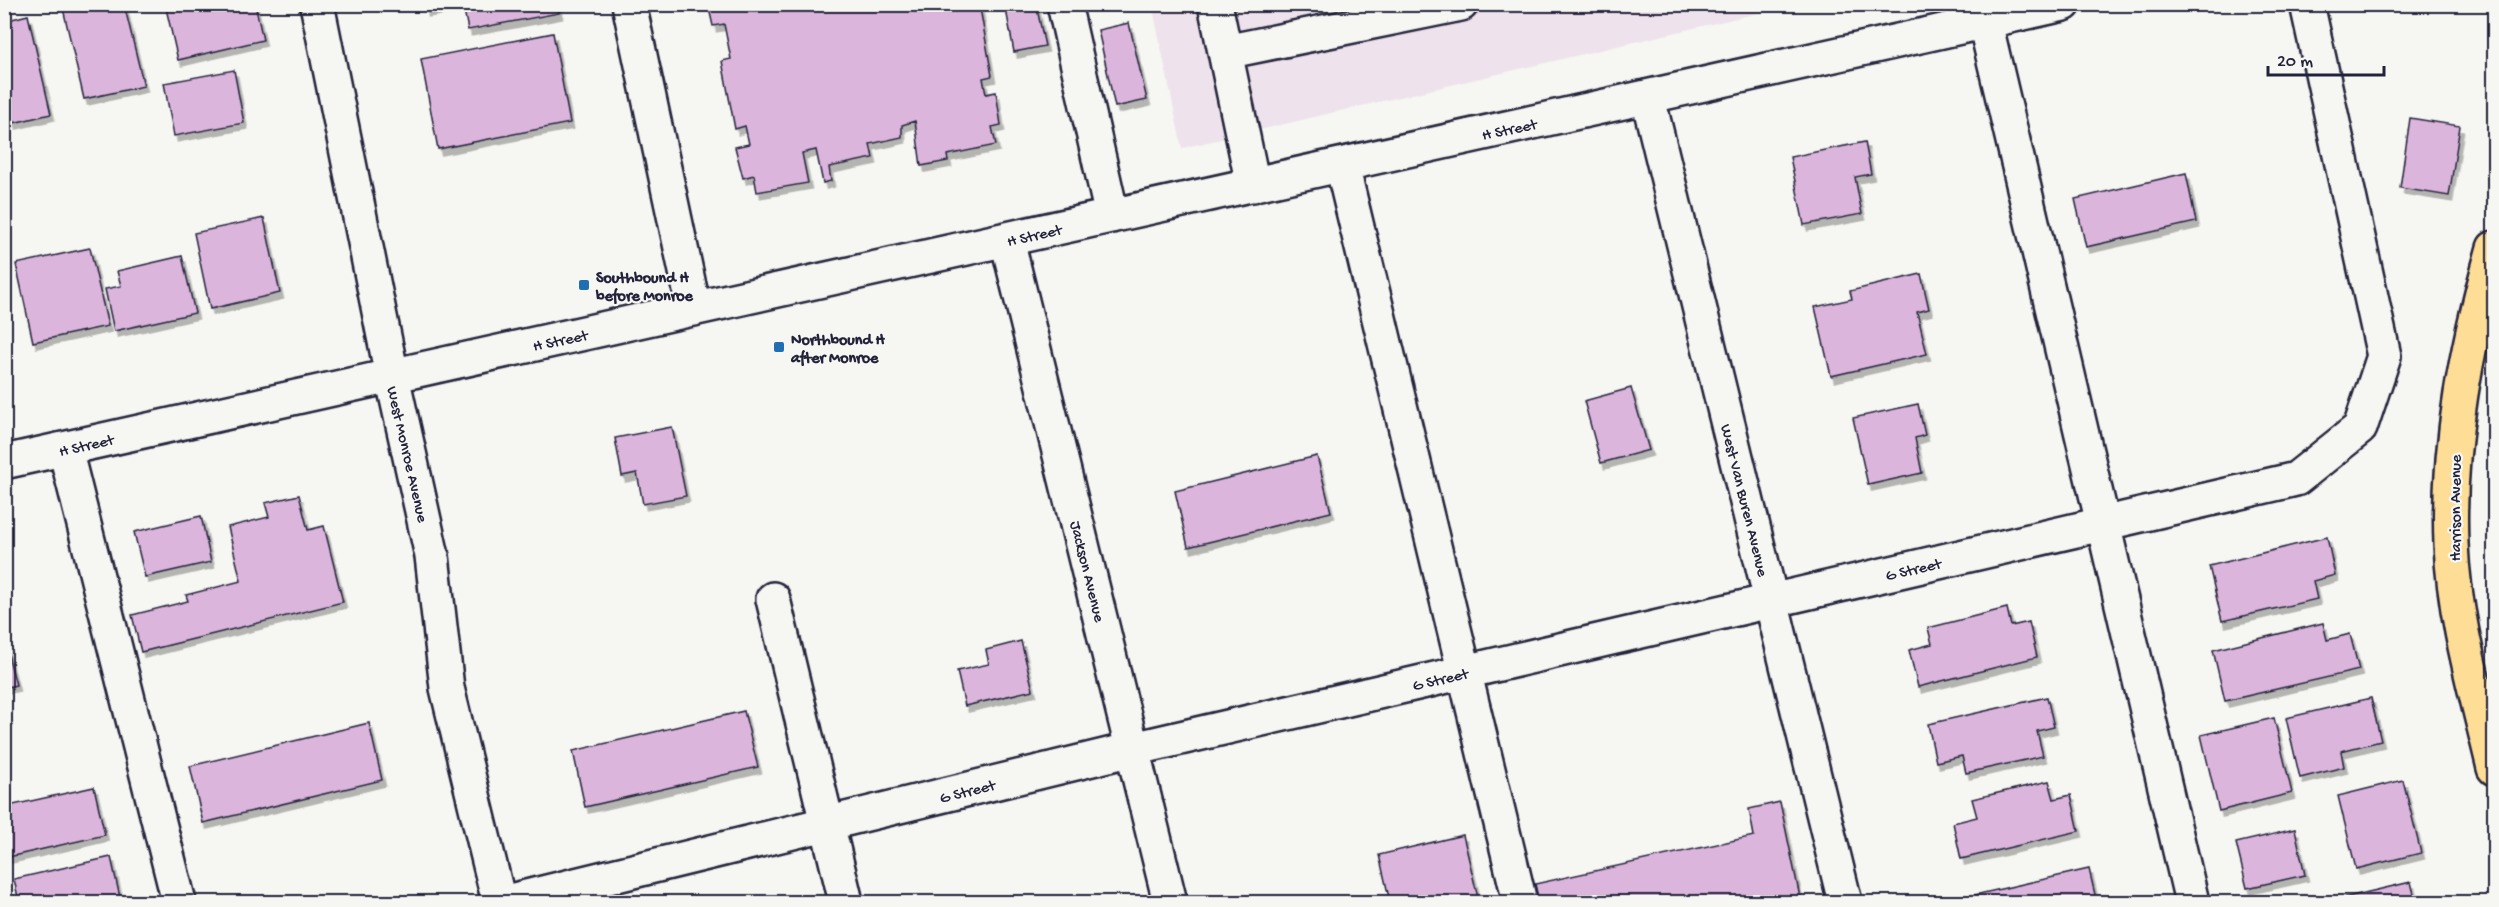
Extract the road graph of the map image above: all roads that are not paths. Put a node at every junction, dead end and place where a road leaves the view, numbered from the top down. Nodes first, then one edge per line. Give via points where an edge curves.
1 (317, 4) edge
2 (629, 4) edge
3 (1064, 4) edge
4 (1215, 4) edge
5 (1461, 4) edge
6 (2064, 4) edge
7 (2307, 4) edge
8 (1386, 12) edge
9 (1985, 22) junction
10 (1225, 52) junction
11 (1648, 98) junction
12 (1342, 165) junction
13 (1253, 185) junction
14 (1112, 216) junction
15 (1007, 240) junction
16 (2494, 248) edge
17 (694, 309) junction
18 (392, 376) junction
19 (65, 449) junction
20 (4, 462) edge
21 (2101, 524) junction
22 (772, 599) dead end
23 (1771, 601) junction
24 (1465, 672) junction
25 (1133, 749) junction
26 (2494, 768) edge
27 (827, 824) junction
28 (179, 903) edge
29 (499, 903) edge
30 (506, 903) edge
31 (846, 903) edge
32 (1170, 903) edge
33 (1520, 903) edge
34 (1845, 903) edge
35 (2192, 903) edge

1 - 18 street, West Monroe Avenue
2 - 17 street
3 - 14 street
4 - 10 street
5 - 8 street
6 - 9 street, H Street
7 - 21 street, G Street via 2384,356 2360,428 2296,479
8 - 10 street
9 - 11 street, H Street
9 - 21 street
10 - 13 street
11 - 12 street, H Street
11 - 23 street, West Van Buren Avenue
12 - 13 street, H Street
12 - 24 street
13 - 14 street, H Street
14 - 15 street, H Street
15 - 17 street, H Street
15 - 25 street, Jackson Avenue
16 - 26 main road, Harrison Avenue via 2475,316 2458,402 2451,469 2451,546 2462,634
17 - 18 street, H Street
18 - 19 street, H Street
18 - 29 street, West Monroe Avenue via 432,556 447,688
19 - 20 street, H Street
19 - 28 street
21 - 23 street, G Street
21 - 35 street
22 - 27 street
23 - 24 street, G Street
23 - 34 street, West Van Buren Avenue
24 - 25 street, G Street
24 - 33 street
25 - 27 street, G Street
25 - 32 street, Jackson Avenue
27 - 30 street, G Street
27 - 31 street

